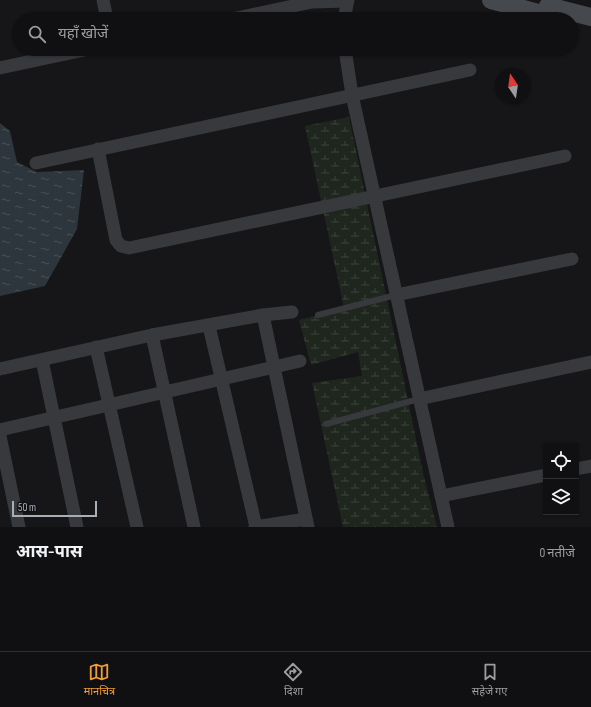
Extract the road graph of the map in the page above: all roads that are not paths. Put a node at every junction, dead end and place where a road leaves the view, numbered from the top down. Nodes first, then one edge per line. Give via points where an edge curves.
1 (103, 0) edge
2 (348, 0) edge
3 (491, 0) edge
4 (526, 0) edge
5 (106, 12) edge
6 (265, 12) edge
7 (345, 12) edge
8 (535, 12) edge
9 (572, 12) edge
10 (579, 14) edge
11 (591, 17) edge
12 (579, 24) edge
13 (591, 27) edge
14 (56, 56) edge
15 (346, 56) edge
16 (0, 68) edge
17 (470, 70) dead end
18 (352, 95) junction
19 (98, 149) junction
20 (565, 156) dead end
21 (36, 162) dead end
22 (376, 196) junction
23 (572, 259) dead end
24 (396, 295) junction
25 (292, 312) dead end
26 (318, 314) dead end
27 (263, 315) junction
28 (209, 326) junction
29 (152, 335) junction
30 (96, 347) junction
31 (42, 360) junction
32 (300, 361) dead end
33 (591, 362) edge
34 (274, 366) junction
35 (0, 369) edge
36 (221, 379) junction
37 (164, 392) junction
38 (419, 399) junction
39 (109, 404) junction
40 (54, 417) junction
41 (326, 424) dead end
42 (0, 430) edge
43 (0, 436) edge
44 (591, 466) edge
45 (579, 468) edge
46 (543, 476) edge
47 (441, 496) junction
48 (307, 523) edge
49 (19, 527) edge
50 (77, 527) edge
51 (137, 527) edge
52 (194, 527) edge
53 (255, 527) edge
54 (448, 527) edge

1 - 5 street
2 - 6 street via 312,2
2 - 7 street
3 - 8 main road
4 - 9 main road
10 - 11 main road
12 - 13 main road
14 - 16 street
15 - 18 street
17 - 18 street
18 - 19 street
18 - 22 street
19 - 21 street
19 - 22 street via 116,240 121,246 129,248
20 - 22 street
22 - 24 street
23 - 24 street
24 - 26 lane
24 - 38 street
25 - 27 street
27 - 28 street
27 - 34 street
28 - 29 street
28 - 36 street
29 - 30 street
29 - 37 street
30 - 31 street
30 - 39 street
31 - 35 street
31 - 40 street
32 - 34 street
33 - 38 street
34 - 36 street
34 - 48 street
36 - 37 street
36 - 53 street
37 - 39 street
37 - 52 street
38 - 41 lane
38 - 47 street
39 - 40 street
39 - 51 street
40 - 42 street
40 - 50 street
43 - 49 street
44 - 45 street
46 - 47 street
47 - 54 street
48 - 53 street

